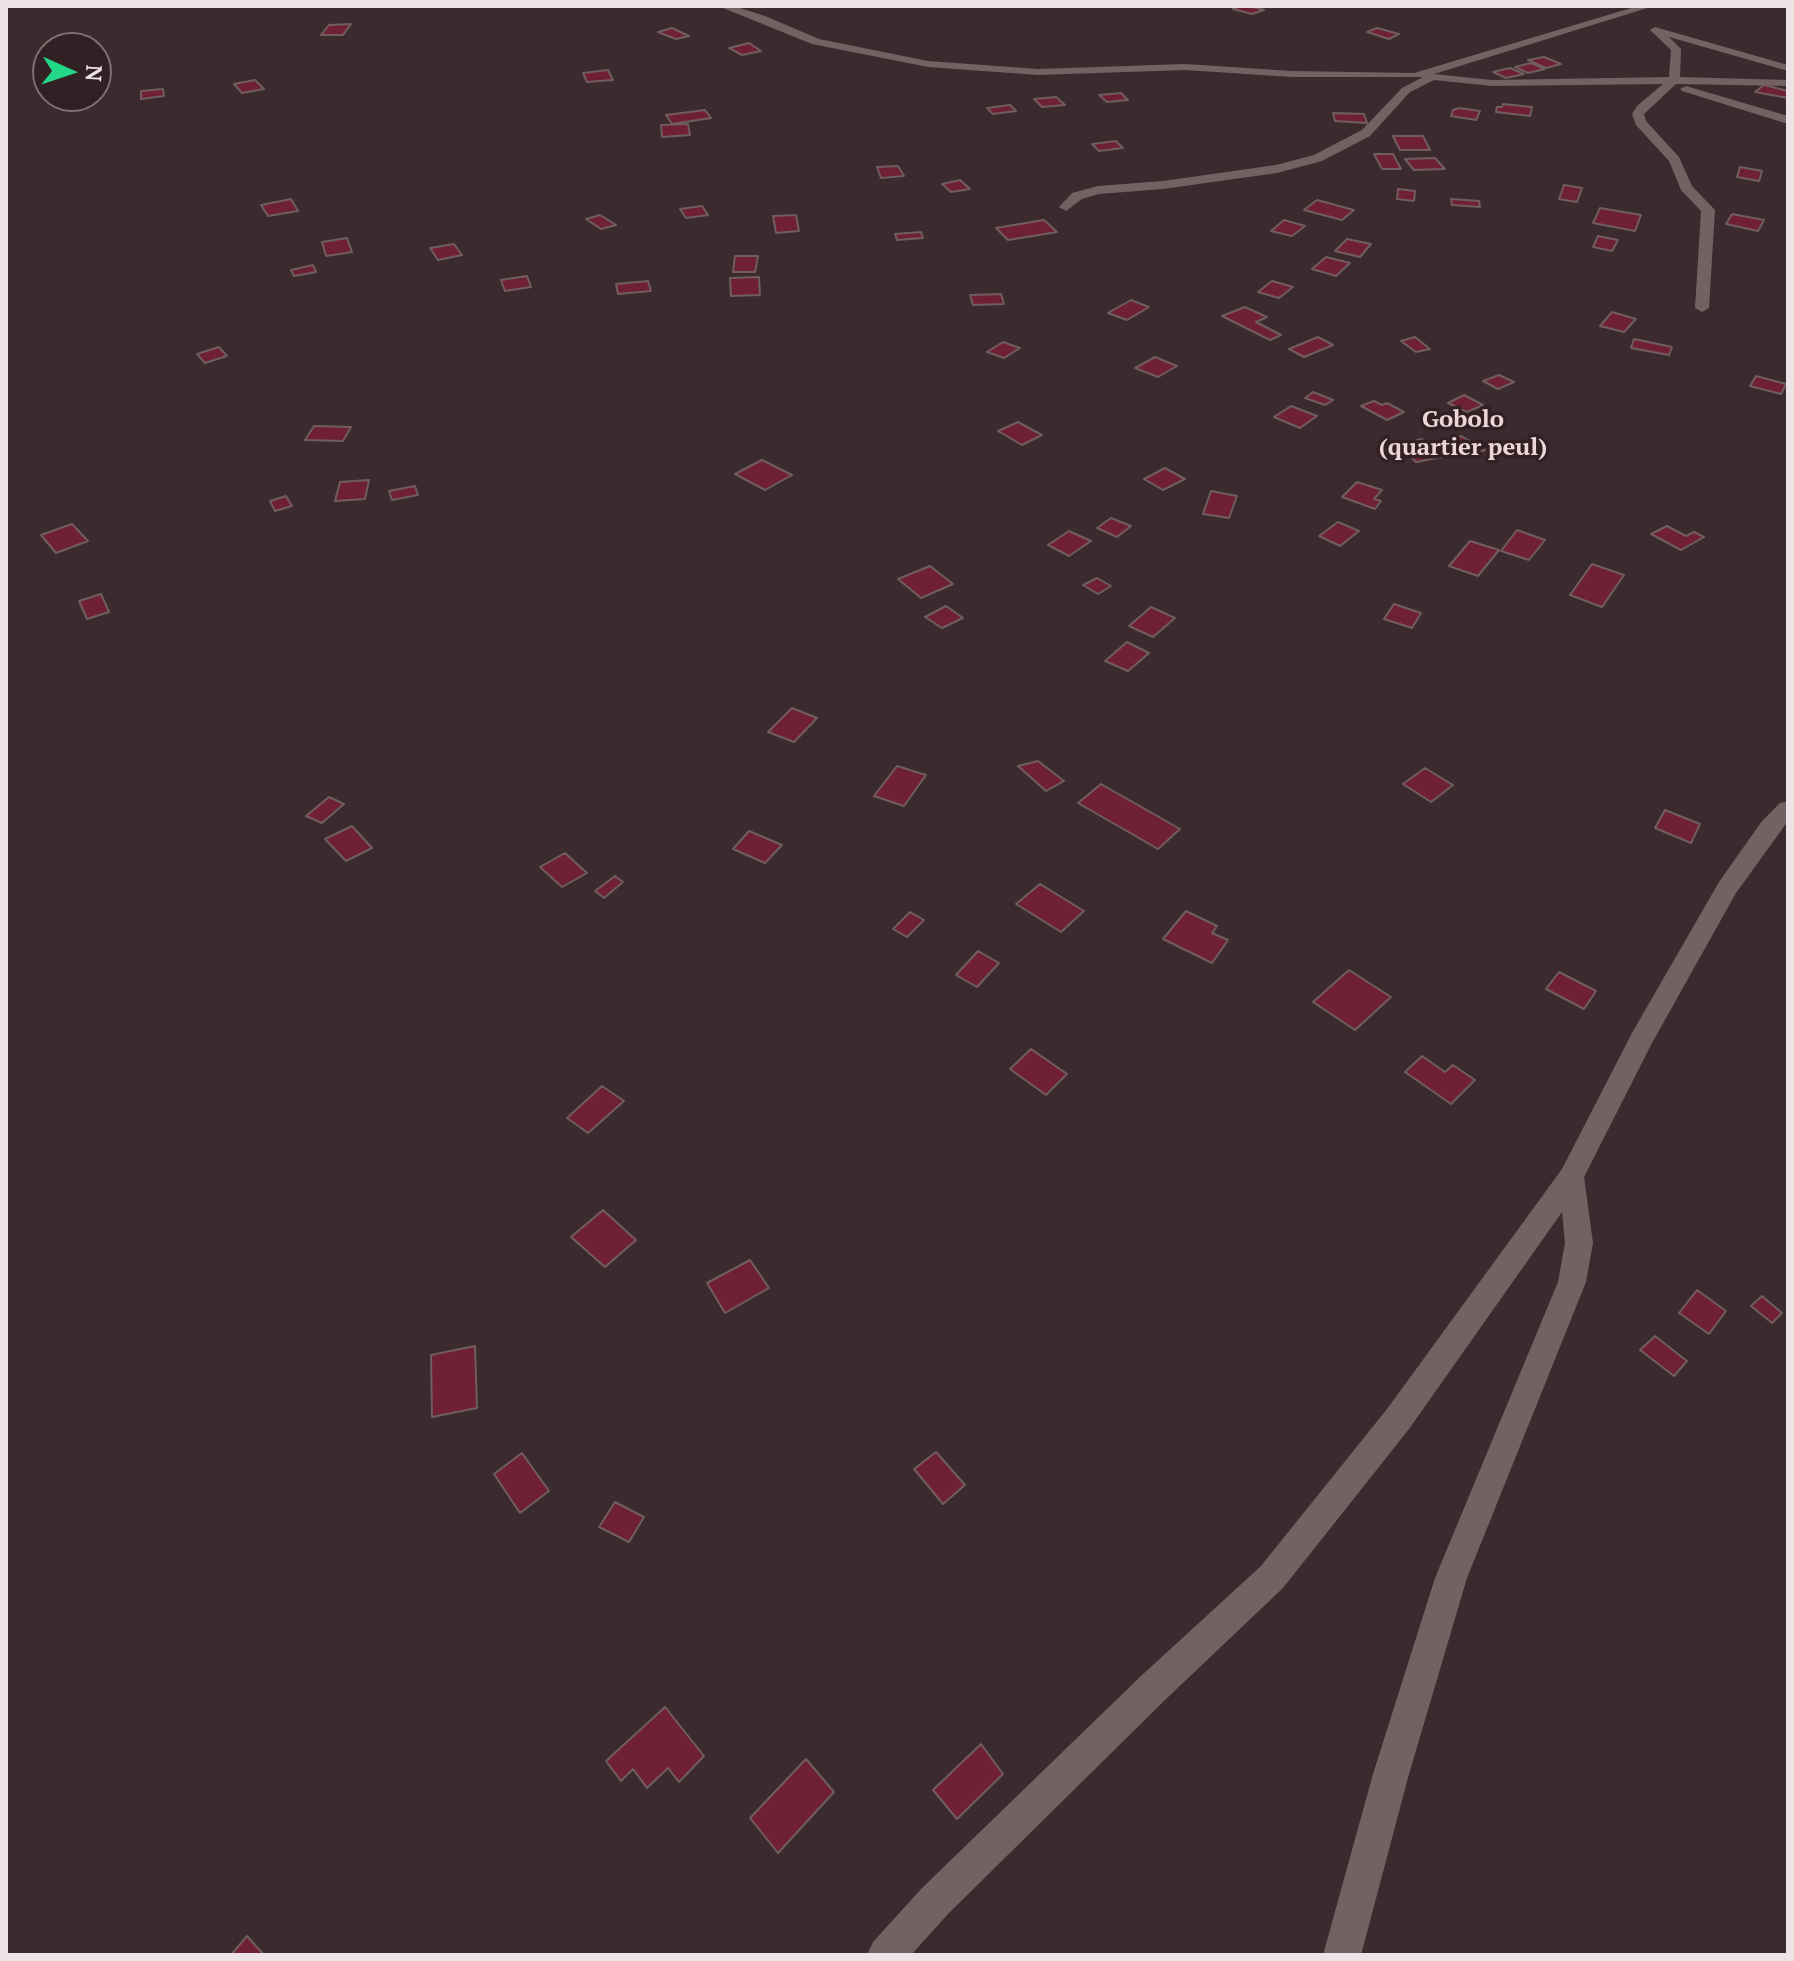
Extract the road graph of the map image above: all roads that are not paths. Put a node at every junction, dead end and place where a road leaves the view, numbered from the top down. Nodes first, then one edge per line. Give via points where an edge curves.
1 (723, 6) edge
2 (1590, 6) edge
3 (1649, 6) edge
4 (1616, 17) junction
5 (1655, 30) junction
6 (1788, 68) edge
7 (1429, 76) junction
8 (1673, 82) junction
9 (1788, 83) edge
10 (1788, 120) edge
11 (1066, 207) dead end
12 (1702, 308) dead end
13 (1788, 808) edge
14 (1571, 1177) junction
15 (886, 1955) edge
16 (1342, 1955) edge

1 - 7 street via 816,42 928,64 1038,72 1173,66
2 - 4 street
3 - 4 street
4 - 5 street
4 - 7 street
5 - 6 street
5 - 8 street via 1676,49
7 - 8 street via 1492,83
7 - 11 street via 1406,90 1366,133 1318,158 1264,171 1098,190 1077,196
8 - 9 street
8 - 10 street
8 - 12 street via 1638,114 1675,160 1686,187 1708,210
13 - 14 street via 1727,888
14 - 15 street via 1398,1419 1281,1567
14 - 16 street via 1579,1243 1572,1282 1451,1578

